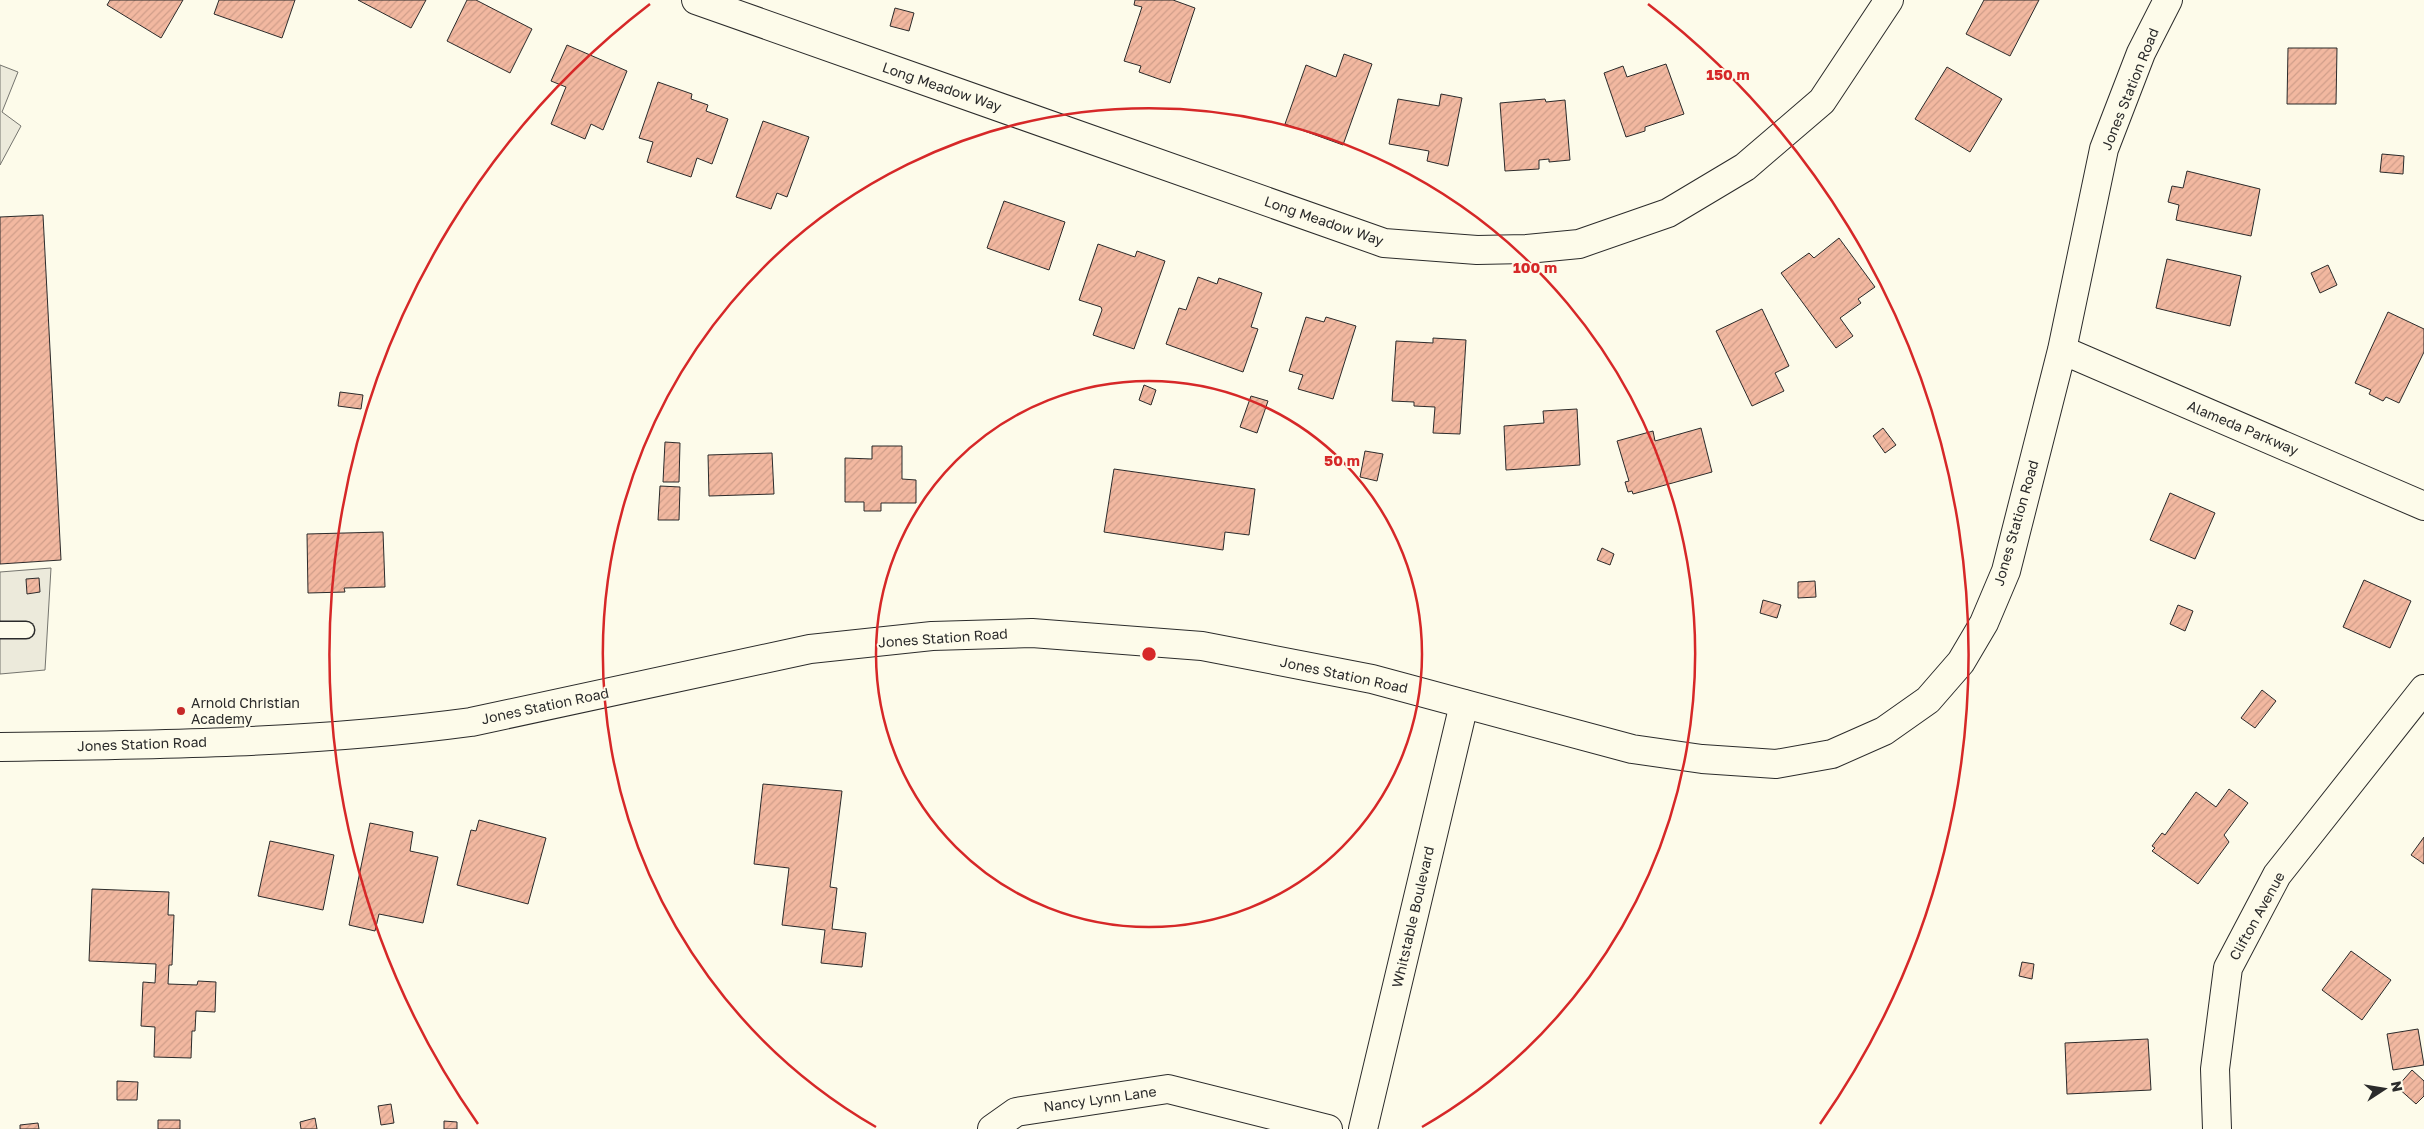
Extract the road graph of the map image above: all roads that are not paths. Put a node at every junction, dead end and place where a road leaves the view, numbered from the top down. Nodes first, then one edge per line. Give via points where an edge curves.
1 (696, 0) edge
2 (1889, 0) edge
3 (2168, 0) edge
4 (2062, 350) junction
5 (2424, 506) edge
6 (0, 630) edge
7 (26, 630) dead end
8 (2424, 690) edge
9 (1464, 704) junction
10 (0, 747) edge
11 (992, 1129) edge
12 (1328, 1129) edge
13 (1363, 1129) edge
14 (2217, 1129) edge

1 - 2 street, Long Meadow Way via 1384,243 1477,250 1579,244 1668,213 1745,167 1822,101
3 - 4 street, Jones Station Road via 2141,53 2104,149
4 - 5 street, Alameda Parkway
4 - 9 street, Jones Station Road via 2006,571 1984,623 1961,662 1928,700 1884,731 1832,754 1776,764 1702,759 1632,749
6 - 7 lane
8 - 14 street, Clifton Avenue via 2277,875 2228,968 2215,1068
9 - 10 street, Jones Station Road via 1372,679 1202,646 1032,633 932,636 810,650 471,722 419,729 154,745
9 - 13 street, Whitstable Boulevard
11 - 12 street, Nancy Lynn Lane via 1016,1112 1168,1089

